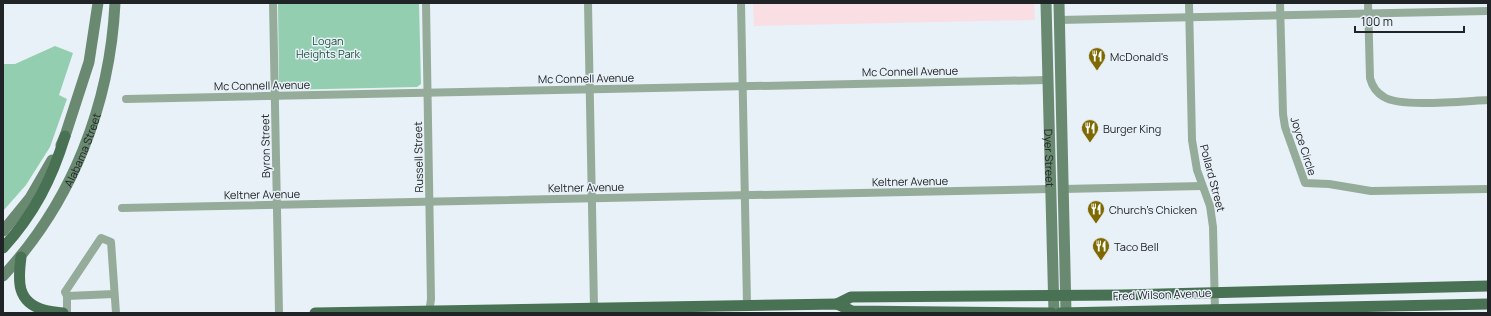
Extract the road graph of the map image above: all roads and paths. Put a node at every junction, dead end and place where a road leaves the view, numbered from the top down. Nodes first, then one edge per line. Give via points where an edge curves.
1 (98, 3) edge
2 (115, 3) edge
3 (273, 3) edge
4 (426, 3) edge
5 (588, 3) edge
6 (741, 3) edge
7 (1046, 3) edge
8 (1052, 3) edge
9 (1059, 3) edge
10 (1189, 3) edge
11 (1280, 3) edge
12 (1368, 3) edge
13 (1488, 11) edge
14 (1368, 14) junction
15 (1280, 15) junction
16 (1189, 18) junction
17 (1059, 20) junction
18 (1047, 80) junction
19 (743, 86) junction
20 (590, 89) junction
21 (427, 93) junction
22 (274, 96) junction
23 (126, 99) dead end
24 (1488, 100) edge
25 (1061, 113) junction
26 (66, 136) junction
27 (1050, 160) junction
28 (1202, 186) junction
29 (1050, 189) junction
30 (1062, 189) junction
31 (1488, 189) edge
32 (745, 195) junction
33 (593, 198) junction
34 (430, 202) junction
35 (277, 205) junction
36 (122, 208) dead end
37 (3, 231) edge
38 (3, 248) edge
39 (21, 257) junction
40 (3, 276) edge
41 (1488, 286) edge
42 (1215, 292) junction
43 (114, 294) junction
44 (67, 296) junction
45 (1053, 296) junction
46 (1065, 296) junction
47 (747, 304) junction
48 (838, 304) junction
49 (1488, 304) edge
50 (594, 307) junction
51 (1216, 310) junction
52 (429, 312) edge
53 (63, 313) edge
54 (67, 313) edge
55 (116, 313) edge
56 (279, 313) edge
57 (315, 313) edge
58 (1053, 313) edge
59 (1060, 313) edge
60 (1066, 313) edge

1 - 26 main road, Alabama Street via 89,62
2 - 39 main road, Alabama Street via 106,74 94,122 63,194
3 - 22 street, Byron Street
4 - 21 street, Russell Street
5 - 20 street
6 - 19 street
7 - 18 main road, Dyer Street
8 - 17 main road via 1054,18
9 - 17 main road, Dyer Street
10 - 16 street, Pollard Street
11 - 15 street, Joyce Circle
12 - 14 street
13 - 14 street
14 - 15 street
14 - 24 street via 1370,78 1374,88 1384,97 1406,102
15 - 16 street
15 - 31 street, Joyce Circle via 1283,114 1304,183 1371,191
16 - 17 street
16 - 28 street, Pollard Street via 1192,140
17 - 25 main road, Dyer Street
18 - 19 street, Mc Connell Avenue
18 - 25 main road via 1054,83 1055,100
18 - 27 main road, Dyer Street
19 - 20 street, Mc Connell Avenue
19 - 32 street
20 - 21 street, Mc Connell Avenue
20 - 33 street
21 - 22 street, Mc Connell Avenue
21 - 34 street, Russell Street
22 - 23 street, Mc Connell Avenue
22 - 35 street, Byron Street
25 - 30 main road, Dyer Street
26 - 37 main road, Alabama Street via 30,198
26 - 38 main road via 45,190
27 - 29 main road, Dyer Street
27 - 30 main road via 1057,188
28 - 30 street
28 - 42 street, Pollard Street via 1210,206 1213,227
29 - 32 street, Keltner Avenue
29 - 45 main road, Dyer Street
30 - 46 main road, Dyer Street
32 - 33 street, Keltner Avenue
32 - 47 street
33 - 34 street, Keltner Avenue
33 - 50 street
34 - 35 street, Keltner Avenue
34 - 52 street, Russell Street
35 - 36 street, Keltner Avenue
35 - 56 street, Byron Street
39 - 40 main road, Alabama Street
39 - 53 main road via 18,276 23,295 31,304 45,311
41 - 42 main road, Fred Wilson Avenue
42 - 46 main road, Fred Wilson Avenue
42 - 51 street, Pollard Street
43 - 44 street
43 - 44 street via 111,242 101,238 67,288
43 - 55 street
44 - 54 street
45 - 46 main road, Fred Wilson Avenue
45 - 48 main road, Fred Wilson Avenue via 852,297
45 - 58 main road, Dyer Street
46 - 60 main road, Dyer Street
47 - 48 main road, Fred Wilson Avenue
47 - 50 main road, Fred Wilson Avenue
48 - 58 main road, Fred Wilson Avenue via 852,311
49 - 51 main road, Fred Wilson Avenue
50 - 52 main road, Fred Wilson Avenue
51 - 60 main road, Fred Wilson Avenue
52 - 57 main road, Fred Wilson Avenue
59 - 60 main road, Fred Wilson Avenue

